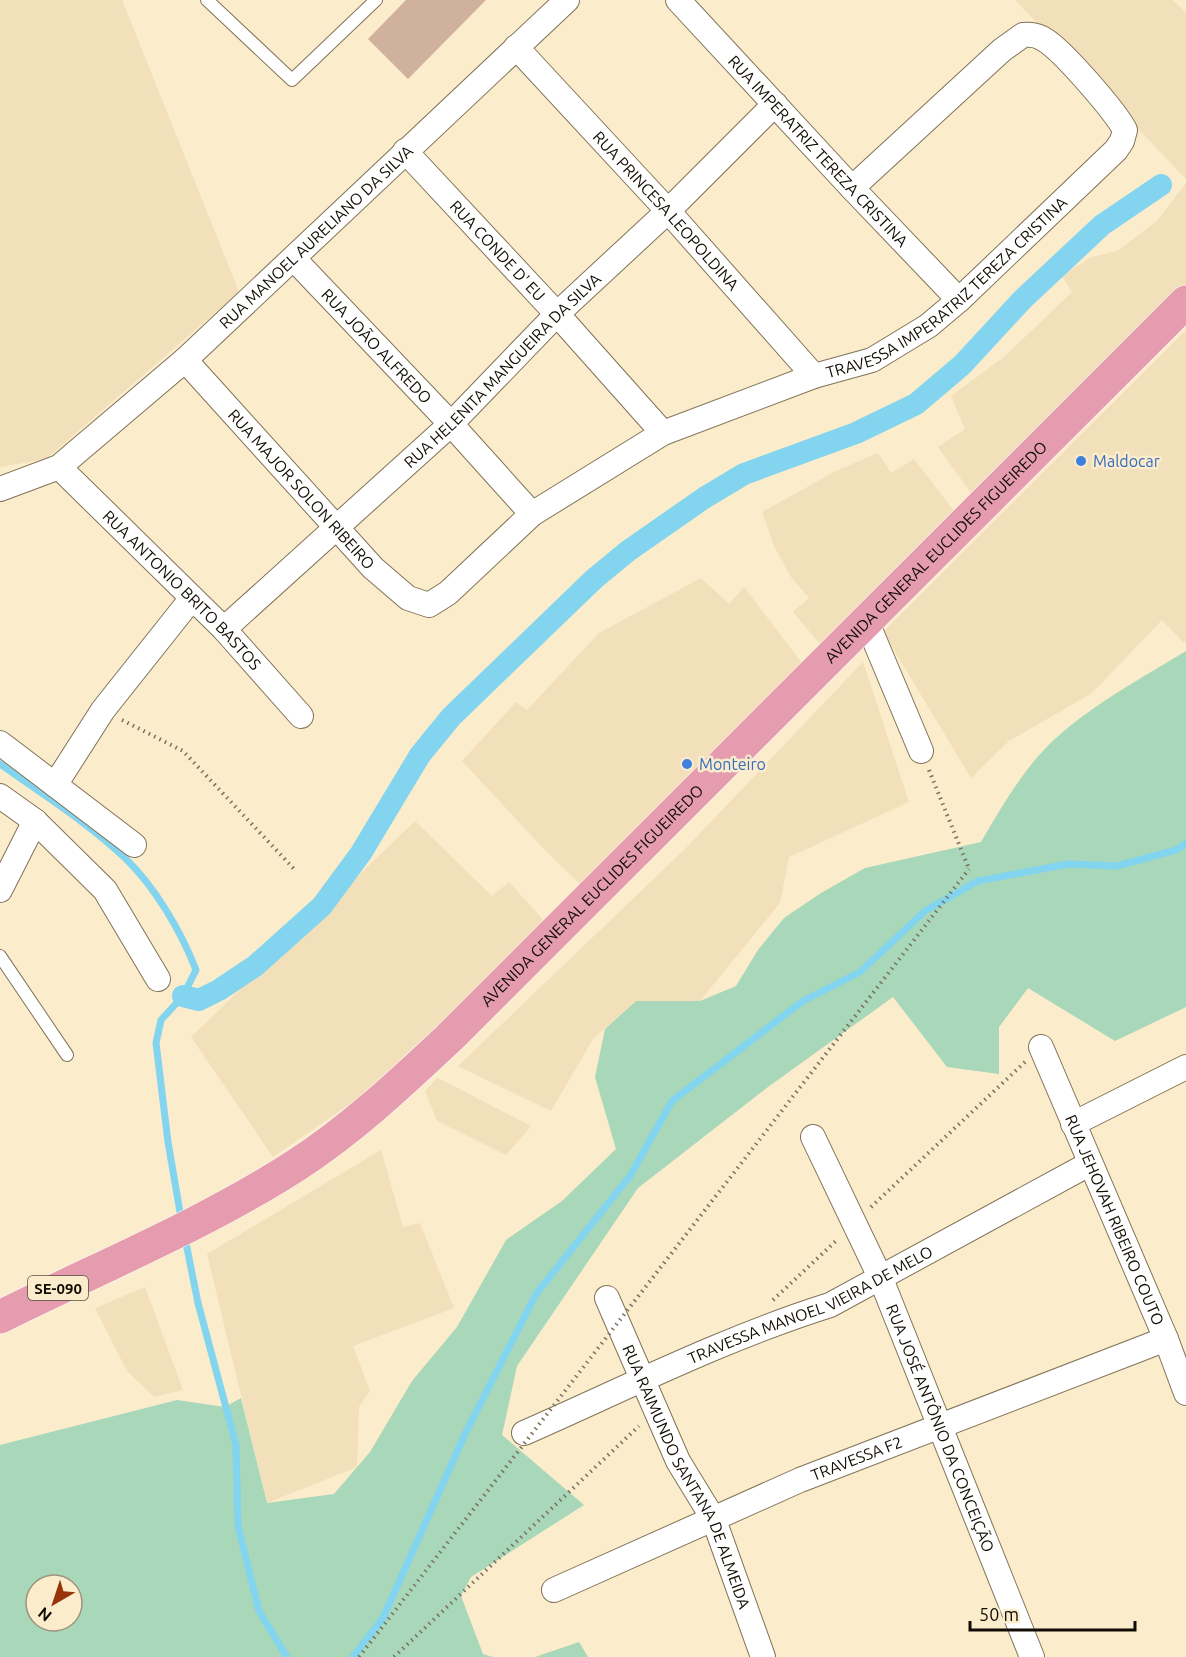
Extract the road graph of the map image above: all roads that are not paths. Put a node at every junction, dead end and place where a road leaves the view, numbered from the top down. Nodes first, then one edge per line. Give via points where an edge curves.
1 (207, 0) edge
2 (567, 0) edge
3 (678, 0) edge
4 (367, 3) edge
5 (516, 47) junction
6 (775, 105) junction
7 (405, 151) junction
8 (852, 188) junction
9 (668, 211) junction
10 (294, 259) junction
11 (959, 300) junction
12 (1186, 302) edge
13 (557, 314) junction
14 (185, 360) junction
15 (814, 376) junction
16 (451, 424) junction
17 (663, 433) junction
18 (59, 467) junction
19 (0, 489) edge
20 (532, 514) junction
21 (336, 526) junction
22 (192, 598) junction
23 (429, 605) joint
24 (866, 620) junction
25 (224, 629) junction
26 (301, 716) dead end
27 (0, 743) edge
28 (921, 751) road end
29 (55, 785) junction
30 (0, 796) edge
31 (35, 821) junction
32 (134, 845) dead end
33 (0, 890) edge
34 (0, 956) edge
35 (158, 979) dead end
36 (1041, 1047) dead end
37 (67, 1055) dead end
38 (1186, 1067) edge
39 (1073, 1124) junction
40 (813, 1137) dead end
41 (1089, 1164) junction
42 (881, 1279) junction
43 (608, 1298) dead end
44 (0, 1317) edge
45 (1166, 1339) junction
46 (644, 1380) junction
47 (1186, 1392) edge
48 (941, 1428) junction
49 (524, 1433) dead end
50 (714, 1520) junction
51 (554, 1590) dead end
52 (763, 1657) edge
53 (1032, 1657) edge

1 - 4 lane via 291,80
2 - 5 street, RUA MANOEL AURELIANO DA SILVA
3 - 6 street, RUA IMPERATRIZ TEREZA CRISTINA
5 - 7 street, RUA MANOEL AURELIANO DA SILVA
5 - 9 street, RUA PRINCESA LEOPOLDINA
6 - 8 street, RUA IMPERATRIZ TEREZA CRISTINA
6 - 9 street, RUA HELENITA MANGUEIRA DA SILVA
7 - 10 street, RUA MANOEL AURELIANO DA SILVA
7 - 13 street, RUA CONDE D' EU
8 - 11 street, RUA IMPERATRIZ TEREZA CRISTINA
8 - 11 street, TRAVESSA IMPERATRIZ TEREZA CRISTINA via 1019,37 1032,34 1052,45 1115,115 1125,130 1124,136 1116,150
9 - 13 street, RUA HELENITA MANGUEIRA DA SILVA
9 - 15 street, RUA PRINCESA LEOPOLDINA
10 - 14 street, RUA MANOEL AURELIANO DA SILVA
10 - 16 street, RUA JOÃO ALFREDO
11 - 15 street, TRAVESSA IMPERATRIZ TEREZA CRISTINA via 928,326 872,360
12 - 24 main road, AVENIDA GENERAL EUCLIDES FIGUEIREDO / SE-090
13 - 16 street, RUA HELENITA MANGUEIRA DA SILVA
13 - 17 street, RUA CONDE D' EU
14 - 18 street, RUA MANOEL AURELIANO DA SILVA
14 - 21 street, RUA MAJOR SOLON RIBEIRO
15 - 17 street, TRAVESSA IMPERATRIZ TEREZA CRISTINA
16 - 20 street, RUA JOÃO ALFREDO
16 - 21 street, RUA HELENITA MANGUEIRA DA SILVA
17 - 20 street, TRAVESSA IMPERATRIZ TEREZA CRISTINA
18 - 19 street, RUA MANOEL AURELIANO DA SILVA
18 - 22 street, RUA ANTONIO BRITO BASTOS
20 - 23 street, TRAVESSA IMPERATRIZ TEREZA CRISTINA via 448,593
21 - 23 street, RUA MAJOR SOLON RIBEIRO via 392,587 416,603
21 - 25 street, RUA HELENITA MANGUEIRA DA SILVA
22 - 25 street, RUA ANTONIO BRITO BASTOS
22 - 29 street via 103,710
24 - 28 street
24 - 44 main road, AVENIDA GENERAL EUCLIDES FIGUEIREDO / SE-090 via 392,1091 295,1166 209,1214
25 - 26 street, RUA ANTONIO BRITO BASTOS
27 - 29 street
29 - 32 street
30 - 31 street
31 - 33 street
31 - 35 street via 105,890
34 - 37 lane
36 - 39 street, RUA JEHOVAH RIBEIRO COUTO
38 - 39 street
39 - 41 street, RUA JEHOVAH RIBEIRO COUTO
40 - 42 street, RUA JOSÉ ANTÔNIO DA CONCEIÇÃO
41 - 42 street, TRAVESSA MANOEL VIEIRA DE MELO
41 - 45 street, RUA JEHOVAH RIBEIRO COUTO
42 - 46 street, TRAVESSA MANOEL VIEIRA DE MELO via 830,1305
42 - 48 street, RUA JOSÉ ANTÔNIO DA CONCEIÇÃO
43 - 46 street, RUA RAIMUNDO SANTANA DE ALMEIDA
45 - 47 street, RUA JEHOVAH RIBEIRO COUTO
45 - 48 street, TRAVESSA F2
46 - 49 street, TRAVESSA MANOEL VIEIRA DE MELO
46 - 50 street, RUA RAIMUNDO SANTANA DE ALMEIDA via 678,1461
48 - 50 street, TRAVESSA F2 via 829,1468
48 - 53 street, RUA JOSÉ ANTÔNIO DA CONCEIÇÃO
50 - 51 street, TRAVESSA F2
50 - 52 street, RUA RAIMUNDO SANTANA DE ALMEIDA

